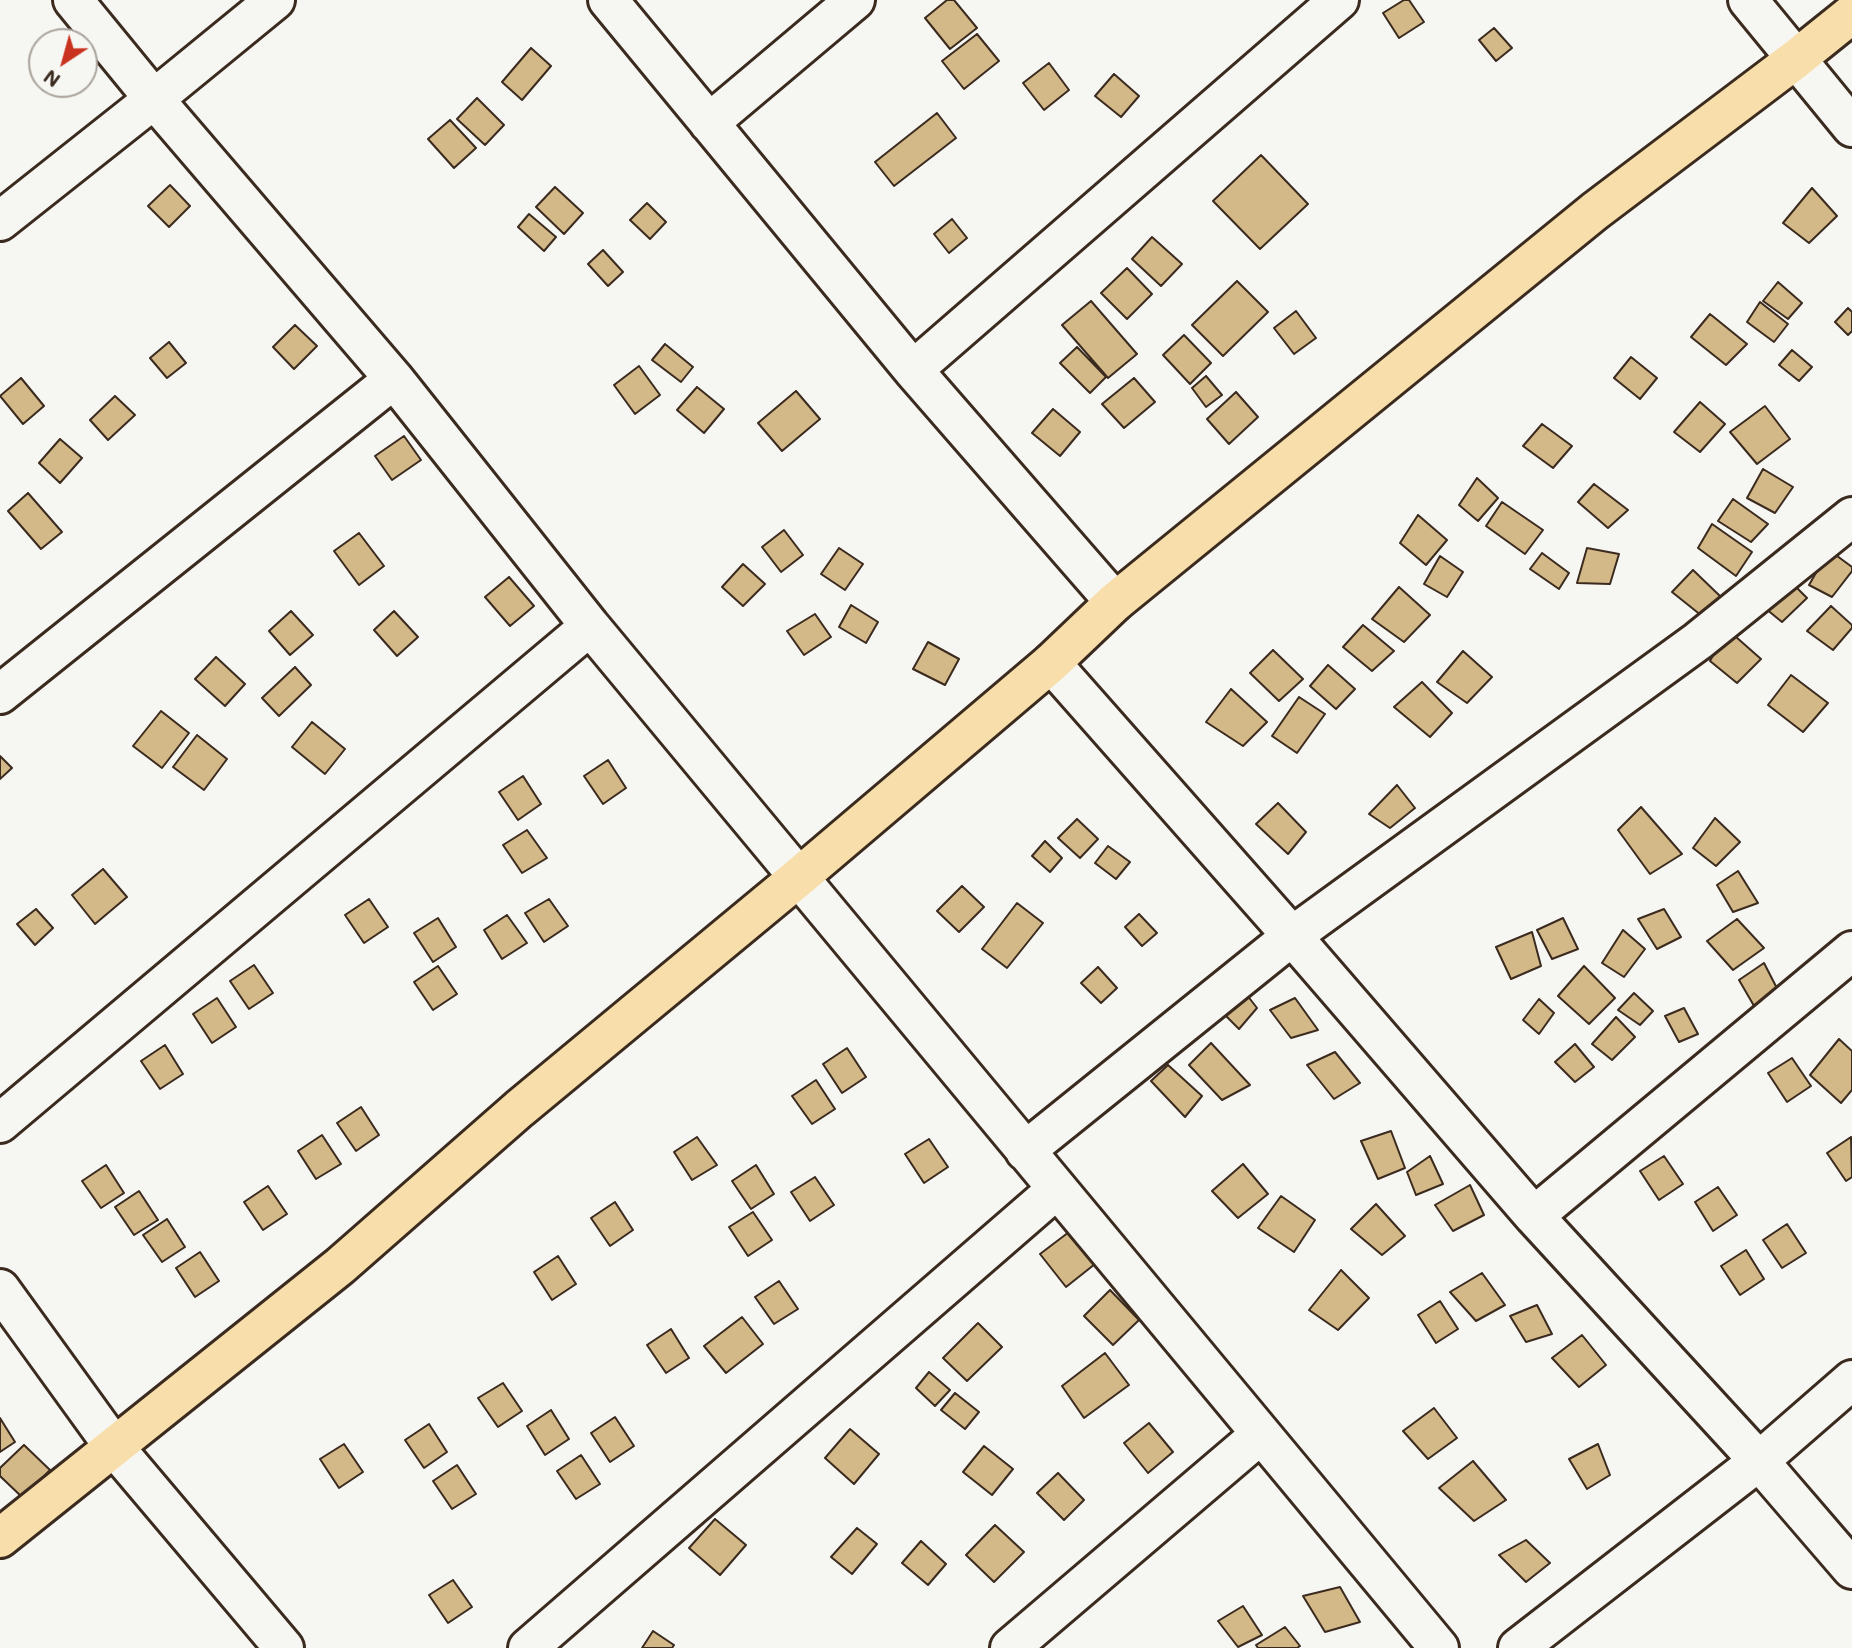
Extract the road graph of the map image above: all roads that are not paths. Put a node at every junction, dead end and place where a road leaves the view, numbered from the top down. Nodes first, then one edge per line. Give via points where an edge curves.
1 (73, 0) edge
2 (275, 0) edge
3 (608, 0) edge
4 (855, 0) edge
5 (1339, 0) edge
6 (1748, 0) edge
7 (1852, 13) edge
8 (1796, 59) junction
9 (154, 99) junction
10 (709, 122) junction
11 (1852, 127) edge
12 (0, 220) edge
13 (913, 370) junction
14 (394, 379) junction
15 (1852, 517) edge
16 (1115, 602) junction
17 (590, 626) junction
18 (1051, 663) junction
19 (0, 694) edge
20 (799, 877) junction
21 (1292, 936) junction
22 (1852, 951) edge
23 (0, 1123) edge
24 (1026, 1151) junction
25 (1057, 1189) junction
26 (1534, 1216) junction
27 (0, 1289) edge
28 (1852, 1380) edge
29 (1261, 1434) junction
30 (115, 1448) junction
31 (1759, 1461) junction
32 (0, 1538) edge
33 (1852, 1569) edge
34 (284, 1648) edge
35 (528, 1648) edge
36 (1010, 1648) edge
37 (1439, 1648) edge
38 (1518, 1648) edge

1 - 9 street
2 - 9 street
3 - 10 street
4 - 10 street
5 - 13 street
6 - 8 street
7 - 8 main road
8 - 11 street
8 - 16 main road via 1595,211
9 - 12 street
9 - 14 street
10 - 13 street
13 - 16 street
14 - 17 street
14 - 19 street
15 - 21 street via 1699,640
16 - 18 main road
17 - 20 street
17 - 23 street
18 - 20 main road
18 - 21 street
20 - 24 street
20 - 30 main road via 519,1109 340,1266
21 - 24 street
21 - 26 street
22 - 26 street
24 - 25 street
25 - 29 street
25 - 35 street
26 - 31 street
27 - 30 street
28 - 31 street
29 - 36 street
29 - 37 street
30 - 32 main road
30 - 34 street
31 - 33 street
31 - 38 street

